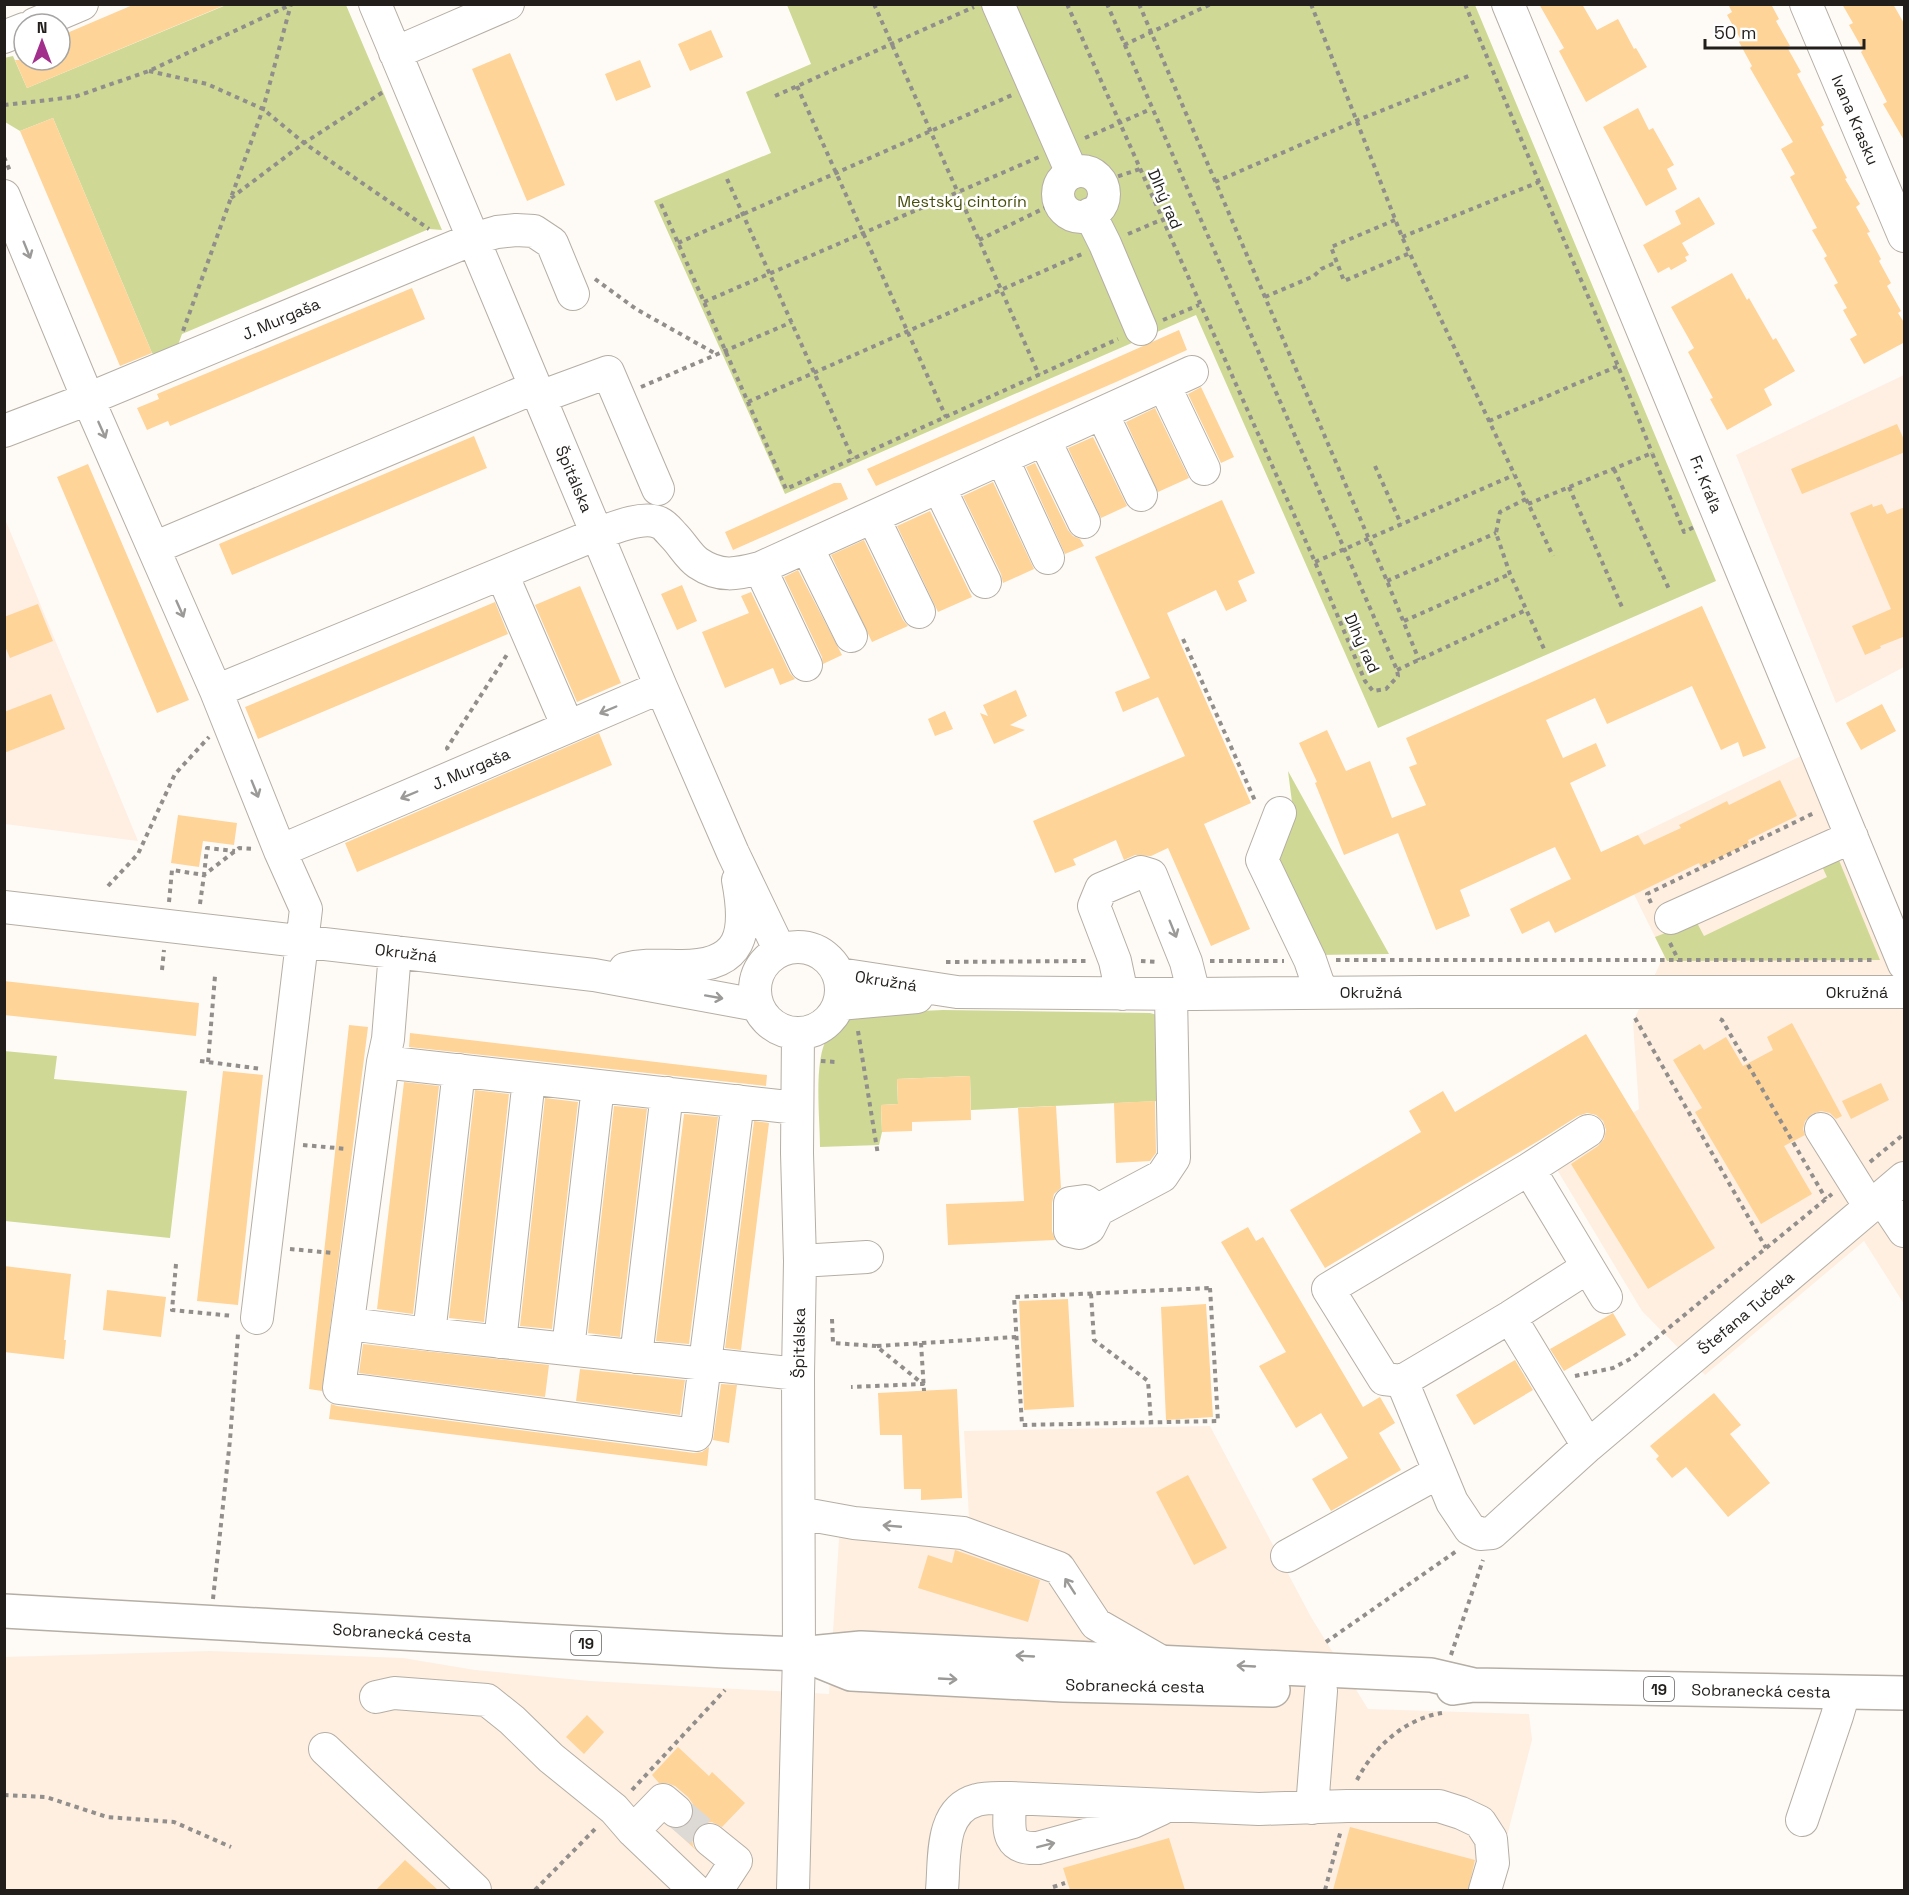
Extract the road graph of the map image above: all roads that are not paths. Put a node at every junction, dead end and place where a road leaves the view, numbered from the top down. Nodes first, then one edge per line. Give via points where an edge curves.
1 (82, 4) edge
2 (375, 4) edge
3 (508, 4) edge
4 (998, 4) edge
5 (1508, 4) edge
6 (1806, 4) edge
7 (63, 12) edge
8 (395, 53) junction
9 (1066, 160) junction
10 (4, 196) edge
11 (1090, 214) junction
12 (1905, 236) edge
13 (473, 239) junction
14 (570, 287) road end
15 (1141, 329) road end
16 (1192, 372) dead end
17 (1164, 385) junction
18 (538, 392) junction
19 (88, 399) junction
20 (1102, 413) junction
21 (4, 431) edge
22 (1044, 439) junction
23 (1002, 458) junction
24 (1204, 469) dead end
25 (939, 487) junction
26 (658, 489) dead end
27 (1142, 495) dead end
28 (873, 517) junction
29 (1084, 522) dead end
30 (597, 534) junction
31 (807, 547) junction
32 (154, 548) junction
33 (1048, 558) dead end
34 (760, 568) junction
35 (502, 574) junction
36 (985, 582) dead end
37 (919, 612) dead end
38 (851, 636) dead end
39 (806, 665) dead end
40 (662, 687) junction
41 (222, 705) junction
42 (568, 727) junction
43 (1276, 825) road end
44 (1852, 837) junction
45 (280, 851) junction
46 (733, 853) junction
47 (4, 907) edge
48 (1671, 918) dead end
49 (303, 940) junction
50 (395, 952) junction
51 (770, 961) junction
52 (1892, 962) edge
53 (594, 975) junction
54 (839, 989) junction
55 (1321, 992) junction
56 (1905, 992) edge
57 (1122, 994) junction
58 (1182, 994) junction
59 (758, 1005) junction
60 (798, 1033) junction
61 (383, 1062) junction
62 (459, 1070) junction
63 (529, 1079) junction
64 (598, 1086) junction
65 (667, 1093) junction
66 (738, 1101) junction
67 (797, 1108) junction
68 (1821, 1129) dead end
69 (1588, 1131) dead end
70 (1529, 1169) junction
71 (1886, 1194) edge
72 (1098, 1210) dead end
73 (1905, 1231) edge
74 (867, 1257) dead end
75 (800, 1261) junction
76 (1588, 1267) junction
77 (1606, 1297) dead end
78 (248, 1317) road end
79 (1510, 1317) junction
80 (349, 1324) junction
81 (429, 1334) junction
82 (500, 1342) junction
83 (568, 1350) junction
84 (636, 1357) junction
85 (705, 1364) junction
86 (798, 1374) junction
87 (1402, 1381) junction
88 (1588, 1446) junction
89 (1439, 1472) junction
90 (799, 1513) junction
91 (1287, 1556) dead end
92 (4, 1611) edge
93 (1096, 1624) junction
94 (799, 1654) junction
95 (1084, 1659) junction
96 (1162, 1662) junction
97 (1064, 1685) junction
98 (1474, 1685) junction
99 (1321, 1691) junction
100 (1844, 1692) junction
101 (1905, 1693) edge
102 (376, 1697) dead end
103 (325, 1749) dead end
104 (1010, 1798) junction
105 (1168, 1805) junction
106 (1312, 1808) junction
107 (675, 1811) tunnel mouth
108 (1802, 1820) dead end
109 (633, 1830) junction
110 (710, 1840) tunnel mouth
111 (475, 1890) edge
112 (695, 1890) edge
113 (717, 1890) edge
114 (793, 1890) edge
115 (942, 1890) edge
116 (1485, 1890) edge

1 - 7 street
2 - 8 street, Špitálska
3 - 8 street
4 - 9 street
5 - 44 street, Fr. Kráľa
6 - 12 street, Ivana Krasku
8 - 13 street, Špitálska
9 - 11 street via 1101,182 1102,204
9 - 11 street via 1059,201 1074,216
10 -> 19 street
11 - 15 street
13 - 14 street, J. Murgaša via 506,231 534,231 552,243
13 - 18 street, Špitálska
13 - 19 street, J. Murgaša
16 - 17 street
17 - 20 street
17 - 24 street
18 - 26 street via 608,372
18 - 30 street, Špitálska
18 - 32 street
19 - 21 street, J. Murgaša
19 -> 32 street
20 - 22 street
20 - 27 street
22 - 23 street
22 - 29 street
23 - 25 street
23 - 33 street
25 - 28 street
25 - 36 street
28 - 31 street
28 - 37 street
30 - 34 street via 639,521 660,523 697,563 736,575
30 - 35 street
30 - 40 street, Špitálska
31 - 34 street
31 - 38 street
32 -> 41 street
34 - 39 street
35 - 41 street
35 - 42 street
40 -> 42 street, J. Murgaša
40 - 46 street, Špitálska
41 -> 45 street
42 -> 45 street, J. Murgaša
43 - 55 street via 1262,860 1310,960
44 - 48 street
44 - 52 street, Fr. Kráľa
45 - 49 street via 306,909
46 - 51 street, Špitálska
46 - 53 street via 742,921 739,940 730,953 708,964 639,966
47 - 49 street, Okružná
49 - 50 street, Okružná
49 - 78 street via 266,1246
50 - 53 street, Okružná
50 - 61 street
51 - 53 street via 738,974
51 - 54 street via 792,947 816,951 826,957
51 - 59 street via 756,987
53 -> 59 street, Okružná
54 - 57 street, Okružná
54 - 60 street via 832,1015 823,1024
55 - 56 street, Okružná
55 - 58 street, Okružná
57 - 58 street, Okružná
57 -> 58 street via 1115,961 1094,906 1101,889 1141,872 1151,875 1186,962
58 - 72 street via 1174,1158 1162,1176
59 - 60 street via 773,1024
60 - 67 street, Špitálska
61 - 62 street
61 - 80 street
62 - 63 street
62 - 81 street
63 - 64 street
63 - 82 street
64 - 65 street
64 - 83 street
65 - 66 street
65 - 84 street
66 - 67 street
66 - 85 street
67 - 75 street, Špitálska
68 - 71 street via 1852,1178
69 - 70 street
70 - 76 street
70 - 87 street via 1328,1289 1384,1379
71 - 73 street
71 - 88 street, Štefana Tučeka
74 - 75 street
75 - 86 street, Špitálska via 819,1319
76 - 77 street
76 - 79 street
79 - 87 street
79 - 88 street
80 - 81 street
80 - 85 street via 339,1388 696,1435
81 - 82 street
82 - 83 street
83 - 84 street
84 - 85 street
85 - 86 street
86 - 90 street, Špitálska
87 - 89 street
88 - 89 street, Štefana Tučeka via 1486,1534 1470,1529
89 - 91 street
93 -> 90 street via 1059,1568 963,1533 854,1523
90 - 94 street, Špitálska
92 - 94 main road, Sobranecká cesta / 19
93 - 95 street
93 - 96 street
95 -> 94 main road, Sobranecká cesta / 19 via 861,1648
94 -> 97 main road, Sobranecká cesta / 19 via 851,1674
94 - 114 street, Špitálska
95 - 96 main road, Sobranecká cesta / 19
95 - 97 street
98 -> 96 main road, Sobranecká cesta / 19 via 1431,1675
97 - 99 main road, Sobranecká cesta / 19
98 - 99 main road, Sobranecká cesta / 19 via 1425,1693
98 - 100 main road, Sobranecká cesta / 19
99 - 106 street
100 - 101 main road, Sobranecká cesta / 19
100 - 108 street
102 - 109 street via 394,1694 487,1700 614,1809
103 - 111 street
104 - 105 street
104 -> 105 street via 1010,1829 1015,1843 1025,1849 1133,1822
104 - 115 street via 977,1799 958,1809 948,1826
105 - 106 street
106 - 116 street via 1439,1806 1461,1812 1480,1822 1491,1839 1492,1863
107 - 109 street via 663,1800
109 - 112 street
110 - 113 street via 736,1861

